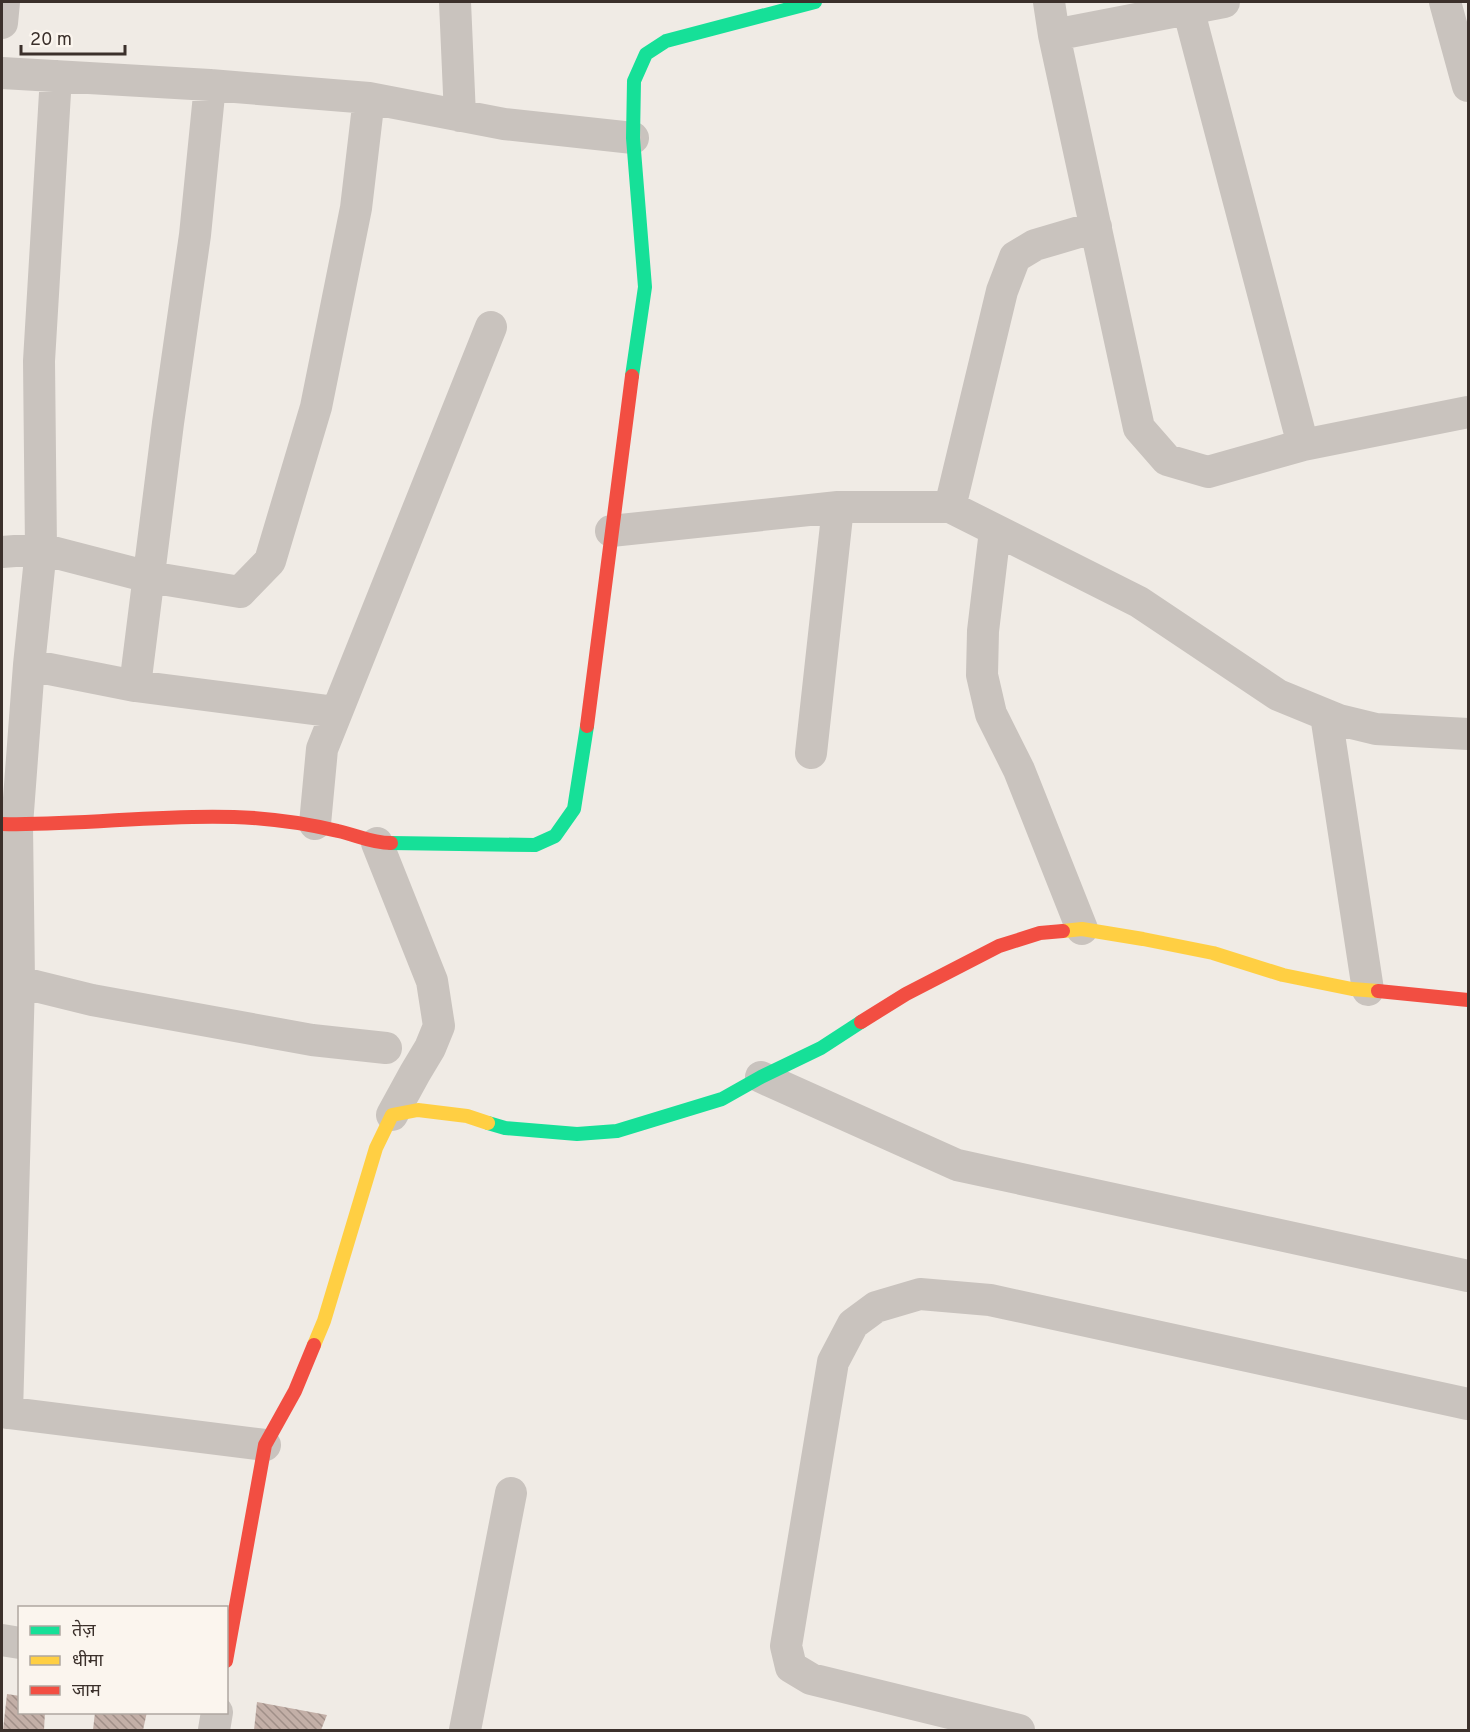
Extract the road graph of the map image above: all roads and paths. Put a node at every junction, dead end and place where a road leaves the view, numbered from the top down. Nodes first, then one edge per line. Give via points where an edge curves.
1 (4, 2) edge
2 (455, 2) edge
3 (815, 2) edge
4 (1049, 2) edge
5 (1224, 2) edge
6 (1445, 2) edge
7 (1188, 8) junction
8 (2, 23) edge
9 (1054, 35) junction
10 (2, 73) edge
11 (56, 76) junction
12 (210, 85) junction
13 (1468, 87) edge
14 (369, 98) junction
15 (460, 116) junction
16 (633, 138) junction
17 (1096, 227) junction
18 (491, 327) dead end
19 (1468, 412) edge
20 (1303, 445) junction
21 (838, 507) junction
22 (950, 507) junction
23 (611, 531) junction
24 (995, 531) junction
25 (41, 549) junction
26 (2, 552) edge
27 (149, 577) junction
28 (29, 664) junction
29 (135, 687) junction
30 (336, 712) junction
31 (1326, 714) junction
32 (1468, 734) edge
33 (811, 753) dead end
34 (315, 824) junction
35 (9, 825) edge
36 (377, 843) junction
37 (1082, 929) junction
38 (19, 982) junction
39 (1368, 990) junction
40 (1468, 1000) edge
41 (386, 1048) dead end
42 (761, 1077) junction
43 (392, 1115) junction
44 (1468, 1276) edge
45 (1468, 1404) edge
46 (4, 1412) edge
47 (266, 1445) junction
48 (512, 1493) dead end
49 (2, 1640) edge
50 (18, 1643) edge
51 (228, 1650) edge
52 (217, 1714) edge
53 (214, 1731) edge
54 (465, 1731) edge
55 (1018, 1731) edge

1 - 8 street
2 - 15 street
3 - 16 street via 666,41 646,54 634,81
4 - 9 street
5 - 7 street
6 - 13 street
7 - 9 street
7 - 20 street
9 - 17 street
10 - 11 street
11 - 12 street
11 - 25 street via 39,361
12 - 14 street
12 - 27 street via 195,235
14 - 15 street
14 - 27 street via 356,208 316,407 270,561 240,592
15 - 16 street
16 - 23 street via 645,287
17 - 20 street via 1139,428 1167,460 1208,472
17 - 22 street via 1035,245 1015,257 1002,291
18 - 30 street
19 - 20 street
21 - 22 street
21 - 23 street
21 - 33 street
22 - 24 street
23 - 36 street via 574,809 555,836 535,845
24 - 31 street via 1139,602 1278,695
24 - 37 street via 982,675 991,714 1018,770
25 - 26 street
25 - 27 street
25 - 28 street
27 - 29 street
28 - 29 street
28 - 35 street
29 - 30 street
30 - 34 street via 322,749
31 - 32 street via 1376,729
31 - 39 street
34 - 35 street via 209,816
34 - 36 street
35 - 38 street
36 - 43 street via 432,981 439,1026
37 - 39 street via 1202,951 1283,975
37 - 42 street via 1040,933 999,946 906,994 821,1048
38 - 41 street via 92,1000 312,1040
38 - 46 street
39 - 40 street
42 - 43 street via 722,1099 617,1131 577,1134 505,1128 467,1116 418,1110
42 - 44 street via 957,1166
43 - 47 street via 376,1149 324,1321 295,1391
45 - 55 street via 990,1300 920,1294 876,1307 853,1324 833,1362 786,1646 791,1667 811,1680
46 - 47 street
47 - 51 street
48 - 54 street
49 - 50 street
52 - 53 street

